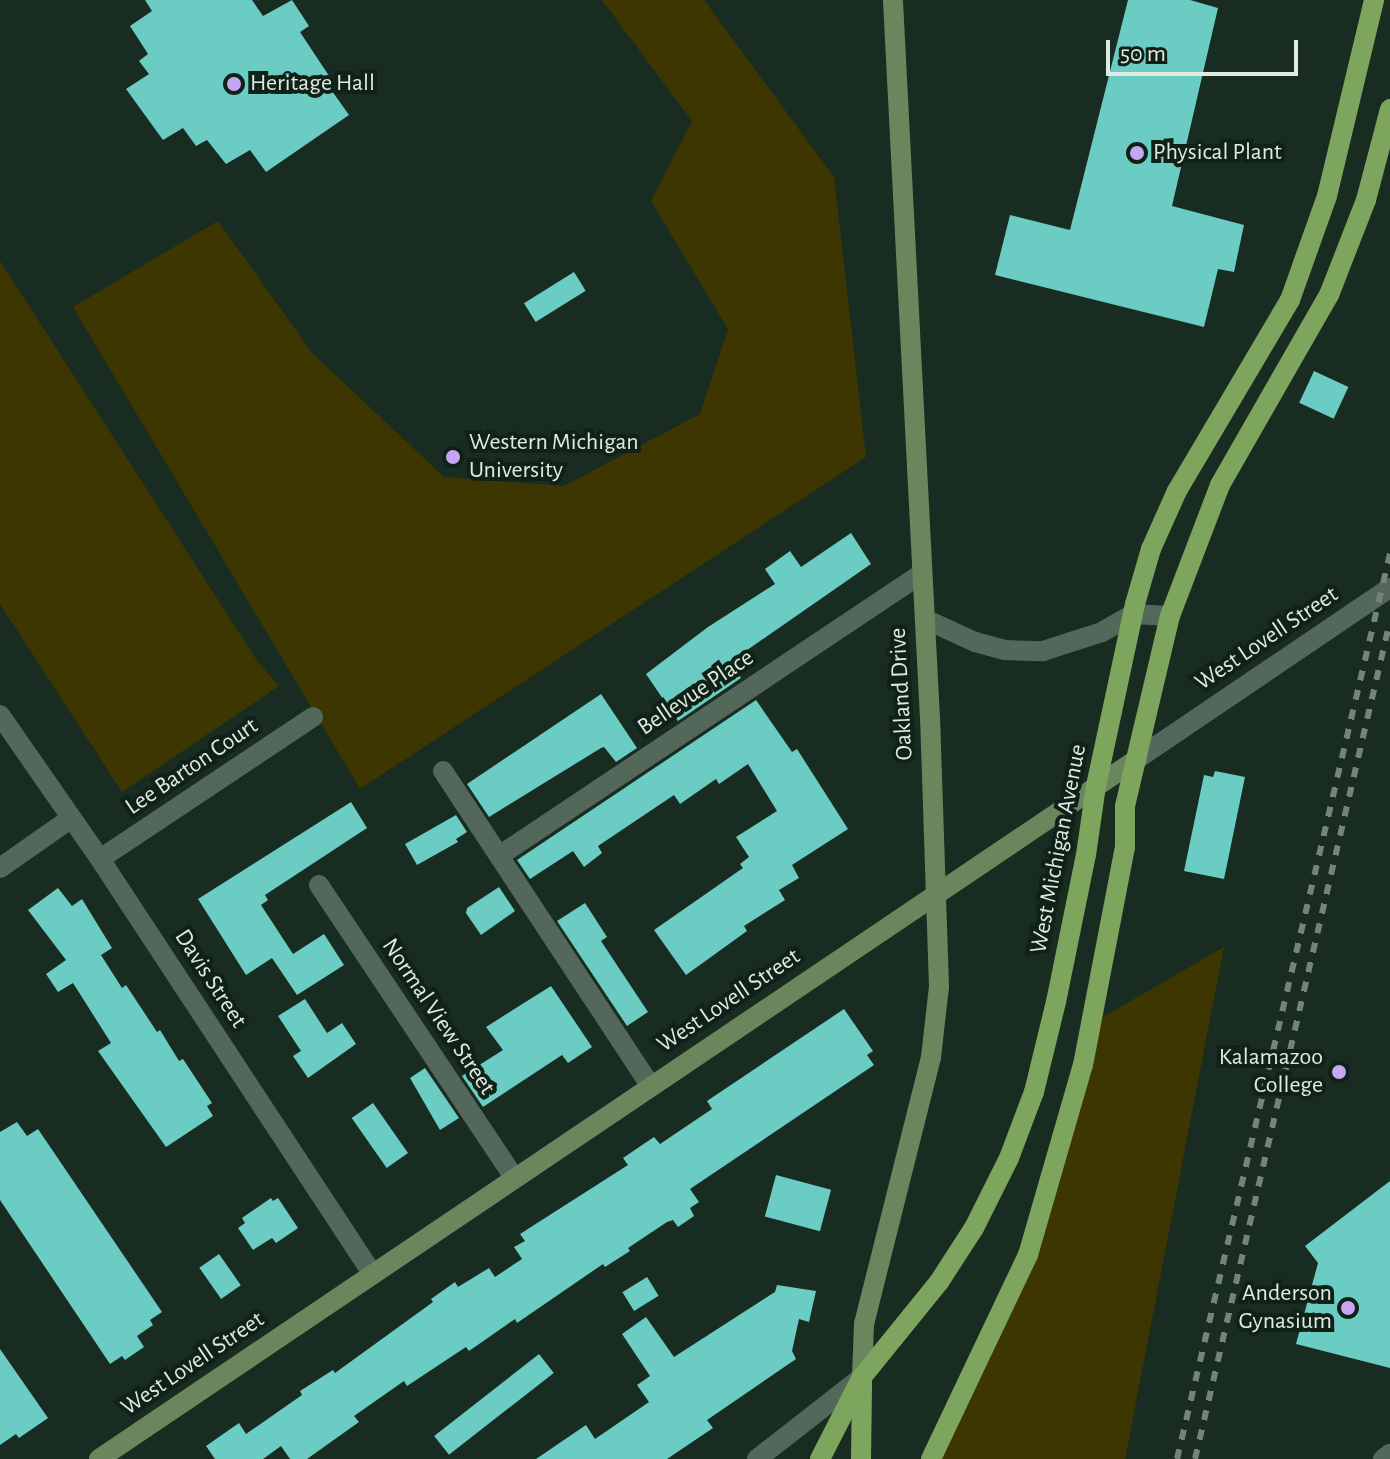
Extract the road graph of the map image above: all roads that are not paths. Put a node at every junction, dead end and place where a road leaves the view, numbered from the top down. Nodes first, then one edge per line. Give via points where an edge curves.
1 (893, 0) edge
2 (1374, 0) edge
3 (1390, 109) edge
4 (921, 574) junction
5 (1390, 588) edge
6 (1133, 614) junction
7 (1170, 616) junction
8 (925, 619) junction
9 (0, 715) edge
10 (313, 717) dead end
11 (1137, 759) junction
12 (443, 771) dead end
13 (1096, 786) junction
14 (70, 819) junction
15 (499, 856) junction
16 (100, 859) junction
17 (0, 868) edge
18 (319, 885) dead end
19 (937, 893) junction
20 (650, 1085) junction
21 (514, 1177) junction
22 (373, 1274) junction
23 (862, 1377) junction
24 (1390, 1454) edge
25 (99, 1459) edge
26 (757, 1459) edge
27 (820, 1459) edge
28 (861, 1459) edge
29 (931, 1459) edge
30 (1383, 1459) edge

1 - 4 main road, Oakland Drive
2 - 6 main road, West Michigan Avenue via 1339,155 1290,300 1177,491 1151,549
3 - 7 main road via 1350,244 1329,295 1220,485
4 - 8 main road, Oakland Drive
4 - 15 street, Bellevue Place
5 - 11 street, West Lovell Street
6 - 7 street
6 - 8 street via 1102,632 1043,651 975,642
6 - 13 main road, West Michigan Avenue
7 - 11 main road
8 - 19 main road, Oakland Drive
9 - 14 street, Davis Street
10 - 16 street, Lee Barton Court
11 - 13 main road, West Lovell Street
11 - 29 main road via 1083,1065 1028,1255
12 - 15 street
13 - 19 main road, West Lovell Street
13 - 23 main road, West Michigan Avenue via 1056,1002 1034,1092 1009,1158 939,1282
14 - 16 street, Davis Street
14 - 17 street
15 - 20 street
16 - 22 street, Davis Street
18 - 21 street, Normal View Street
19 - 20 main road, West Lovell Street
19 - 23 main road, Oakland Drive via 939,987 931,1057 864,1324
20 - 21 main road, West Lovell Street
21 - 22 main road, West Lovell Street
22 - 25 main road, West Lovell Street
23 - 26 street
23 - 27 main road, West Michigan Avenue
23 - 28 main road
24 - 30 street

